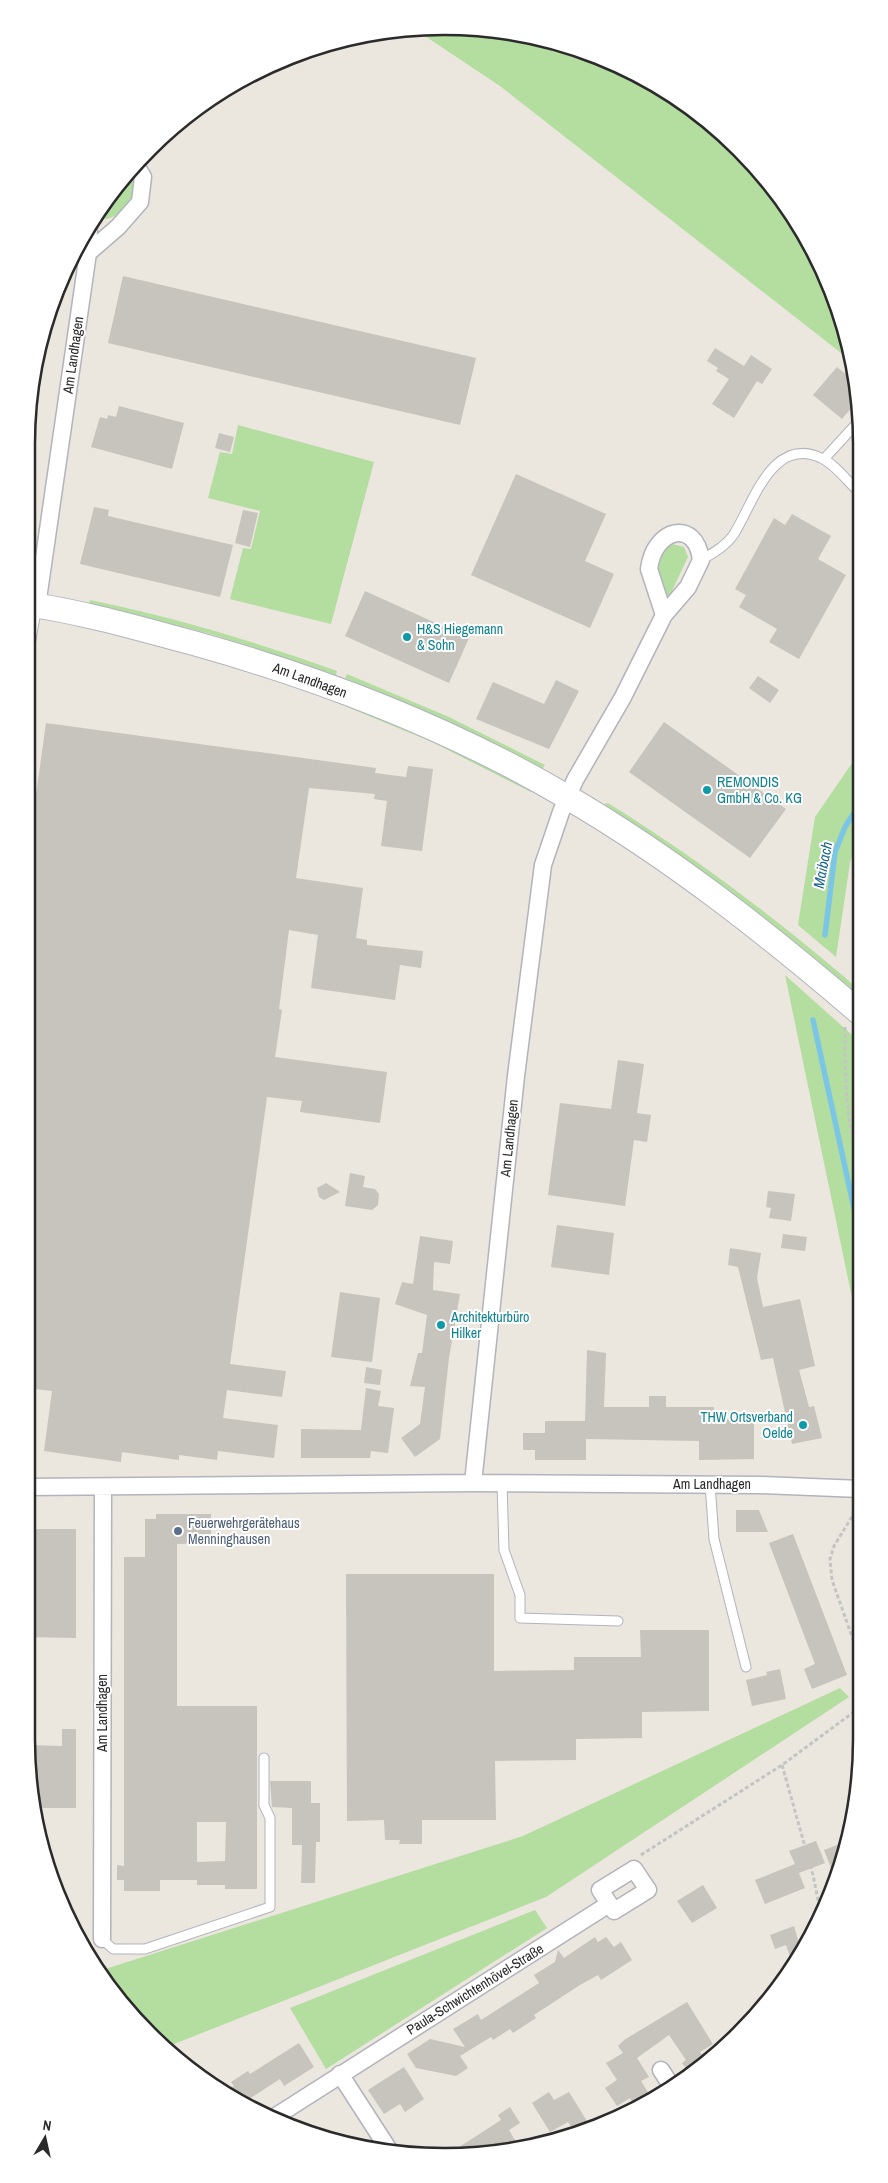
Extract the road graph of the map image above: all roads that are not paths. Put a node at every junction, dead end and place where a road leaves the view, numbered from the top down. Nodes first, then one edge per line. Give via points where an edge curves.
1 (140, 170) edge
2 (88, 242) edge
3 (88, 252) junction
4 (852, 428) edge
5 (824, 459) junction
6 (853, 486) edge
7 (701, 560) junction
8 (35, 580) edge
9 (35, 606) edge
10 (664, 615) junction
11 (567, 797) junction
12 (852, 1016) edge
13 (473, 1483) junction
14 (502, 1483) junction
15 (710, 1484) junction
16 (35, 1487) edge
17 (103, 1487) junction
18 (853, 1488) edge
19 (618, 1621) dead end
20 (746, 1667) dead end
21 (264, 1758) dead end
22 (609, 1904) junction
23 (102, 1939) joint
24 (661, 2070) dead end
25 (340, 2074) junction
26 (668, 2081) edge
27 (280, 2114) edge
28 (385, 2144) edge

1 - 3 street via 144,177 140,202 118,227
2 - 3 street, Am Landhagen
3 - 8 street, Am Landhagen
4 - 5 lane
5 - 6 lane
5 - 7 lane via 800,454 780,460 765,476 733,536
7 - 10 street, Am Landhagen via 688,587
7 - 10 street via 699,547 690,537 673,533 657,544 649,569
9 - 11 street, Am Landhagen via 152,632 251,660 332,688 432,728
10 - 11 street, Am Landhagen
11 - 12 street, Am Landhagen via 683,872 780,945
11 - 13 street, Am Landhagen via 543,865 516,1076
13 - 14 street, Am Landhagen
13 - 17 street, Am Landhagen
14 - 15 street, Am Landhagen
14 - 19 lane via 504,1550 520,1595 520,1618
15 - 18 street, Am Landhagen
15 - 20 lane via 714,1539
16 - 17 street, Am Landhagen
17 - 23 street, Am Landhagen
21 - 23 lane via 264,1805 270,1818 270,1907 145,1949 113,1949
22 - 22 street, Paula-Schwichtenhövel-Straße via 600,1890 634,1869 648,1890 614,1911
22 - 25 street, Paula-Schwichtenhövel-Straße
24 - 26 street
25 - 27 street, Paula-Schwichtenhövel-Straße
25 - 28 street

